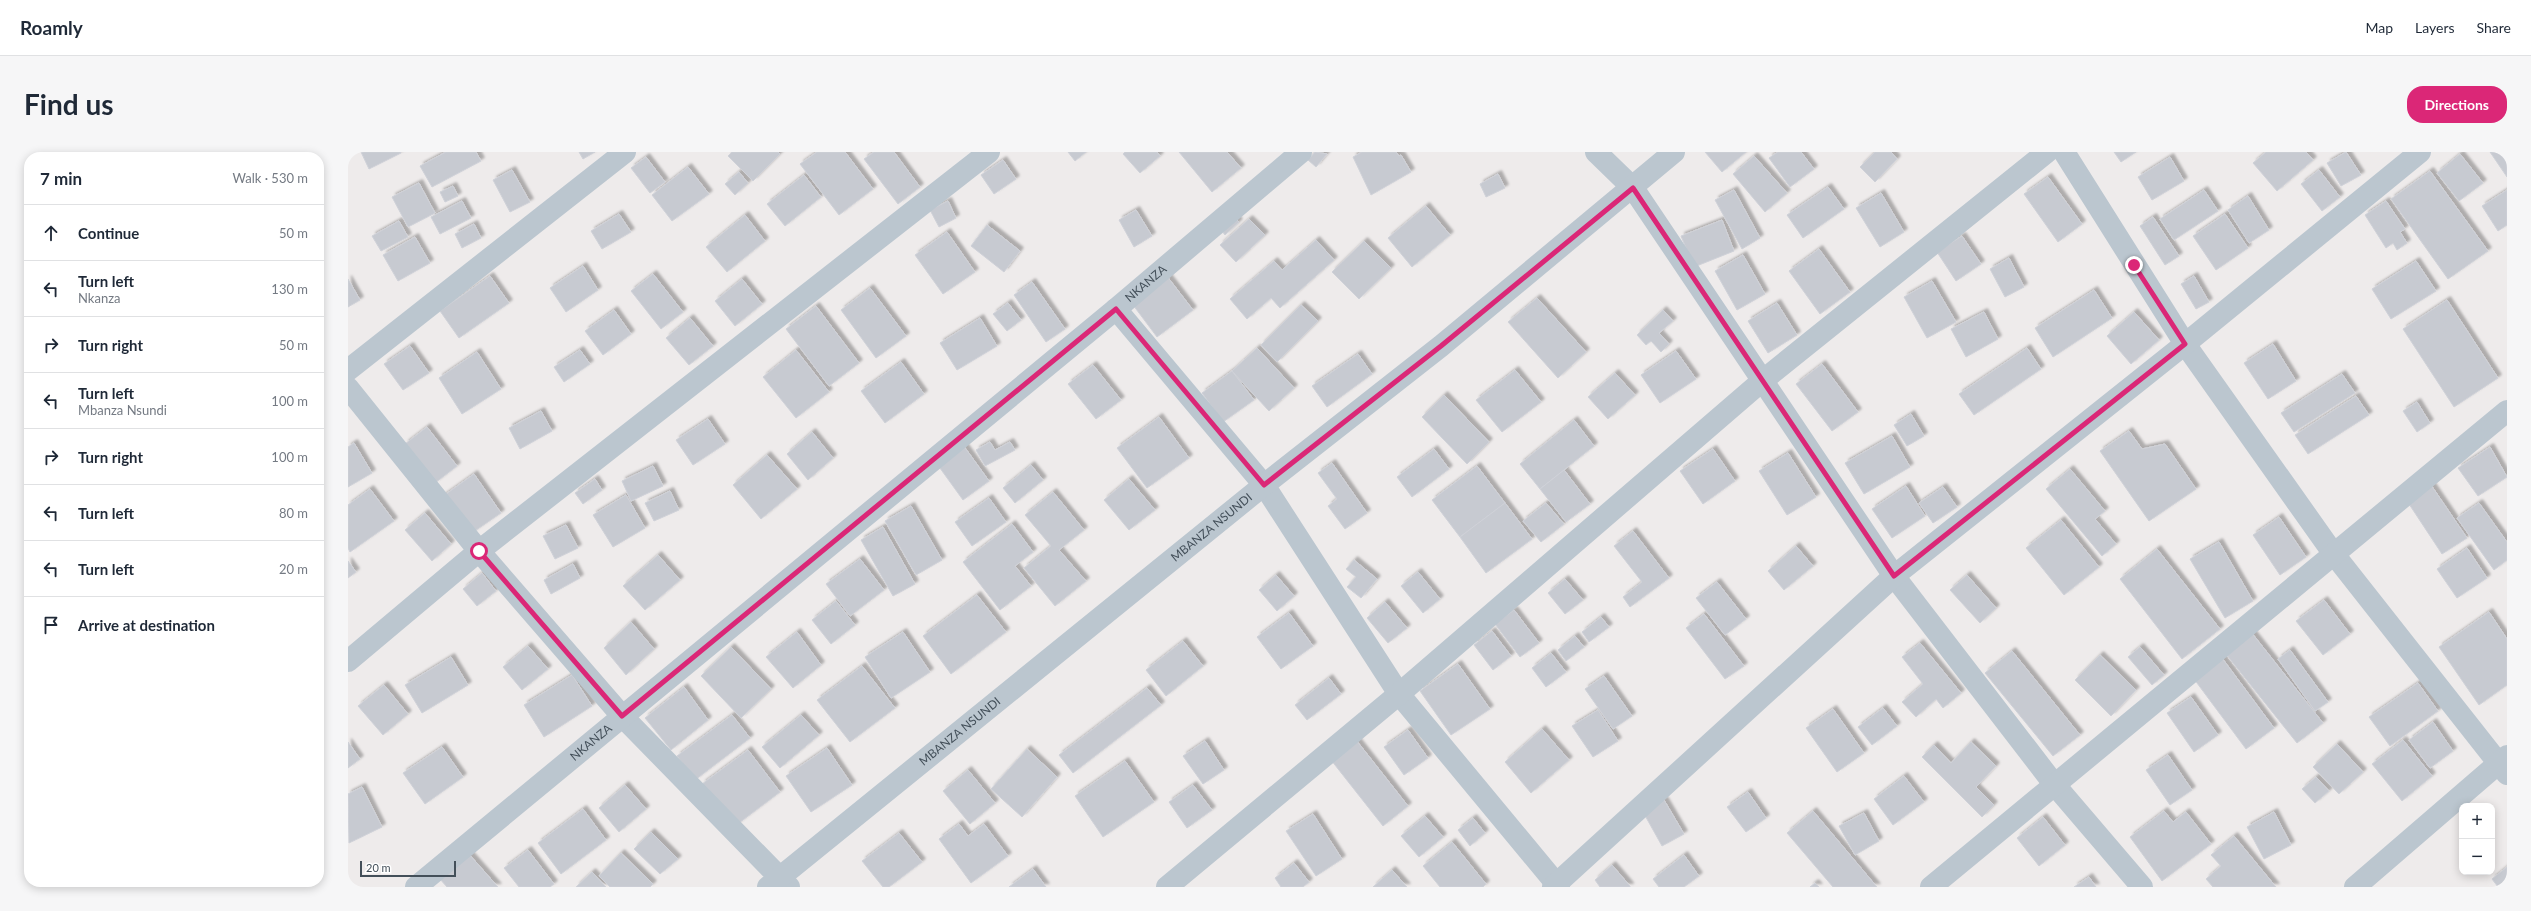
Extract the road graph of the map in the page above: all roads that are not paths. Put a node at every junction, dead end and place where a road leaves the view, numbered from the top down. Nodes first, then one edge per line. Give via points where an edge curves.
1 (625, 152) edge
2 (989, 152) edge
3 (1301, 152) edge
4 (1596, 152) edge
5 (1674, 152) edge
6 (2047, 152) edge
7 (2064, 152) edge
8 (2420, 152) edge
9 (1633, 188) junction
10 (1116, 309) junction
11 (2185, 344) junction
12 (348, 370) edge
13 (1762, 381) junction
14 (348, 388) edge
15 (2507, 411) edge
16 (1264, 485) junction
17 (479, 551) junction
18 (2333, 553) junction
19 (1894, 576) junction
20 (348, 661) edge
21 (1399, 694) junction
22 (622, 716) junction
23 (2504, 764) edge
24 (2054, 784) junction
25 (779, 884) edge
26 (1556, 886) edge
27 (416, 887) edge
28 (1167, 887) edge
29 (1931, 887) edge
30 (2142, 887) edge
31 (2355, 887) edge

1 - 12 street
2 - 17 street
3 - 10 street, NKANZA
4 - 9 street
5 - 9 street, MBANZA NSUNDI
6 - 13 street
7 - 11 street
8 - 11 street
9 - 13 street
9 - 16 street, MBANZA NSUNDI via 1441,346
10 - 16 street
10 - 22 street, NKANZA
11 - 18 street
11 - 19 street
13 - 19 street
13 - 21 street
14 - 17 street
15 - 18 street
16 - 21 street
16 - 25 street, MBANZA NSUNDI
17 - 20 street
17 - 22 street
18 - 23 street
18 - 24 street
19 - 24 street
19 - 26 street
21 - 26 street
21 - 28 street
22 - 25 street
22 - 27 street, NKANZA
23 - 31 street
24 - 29 street
24 - 30 street

